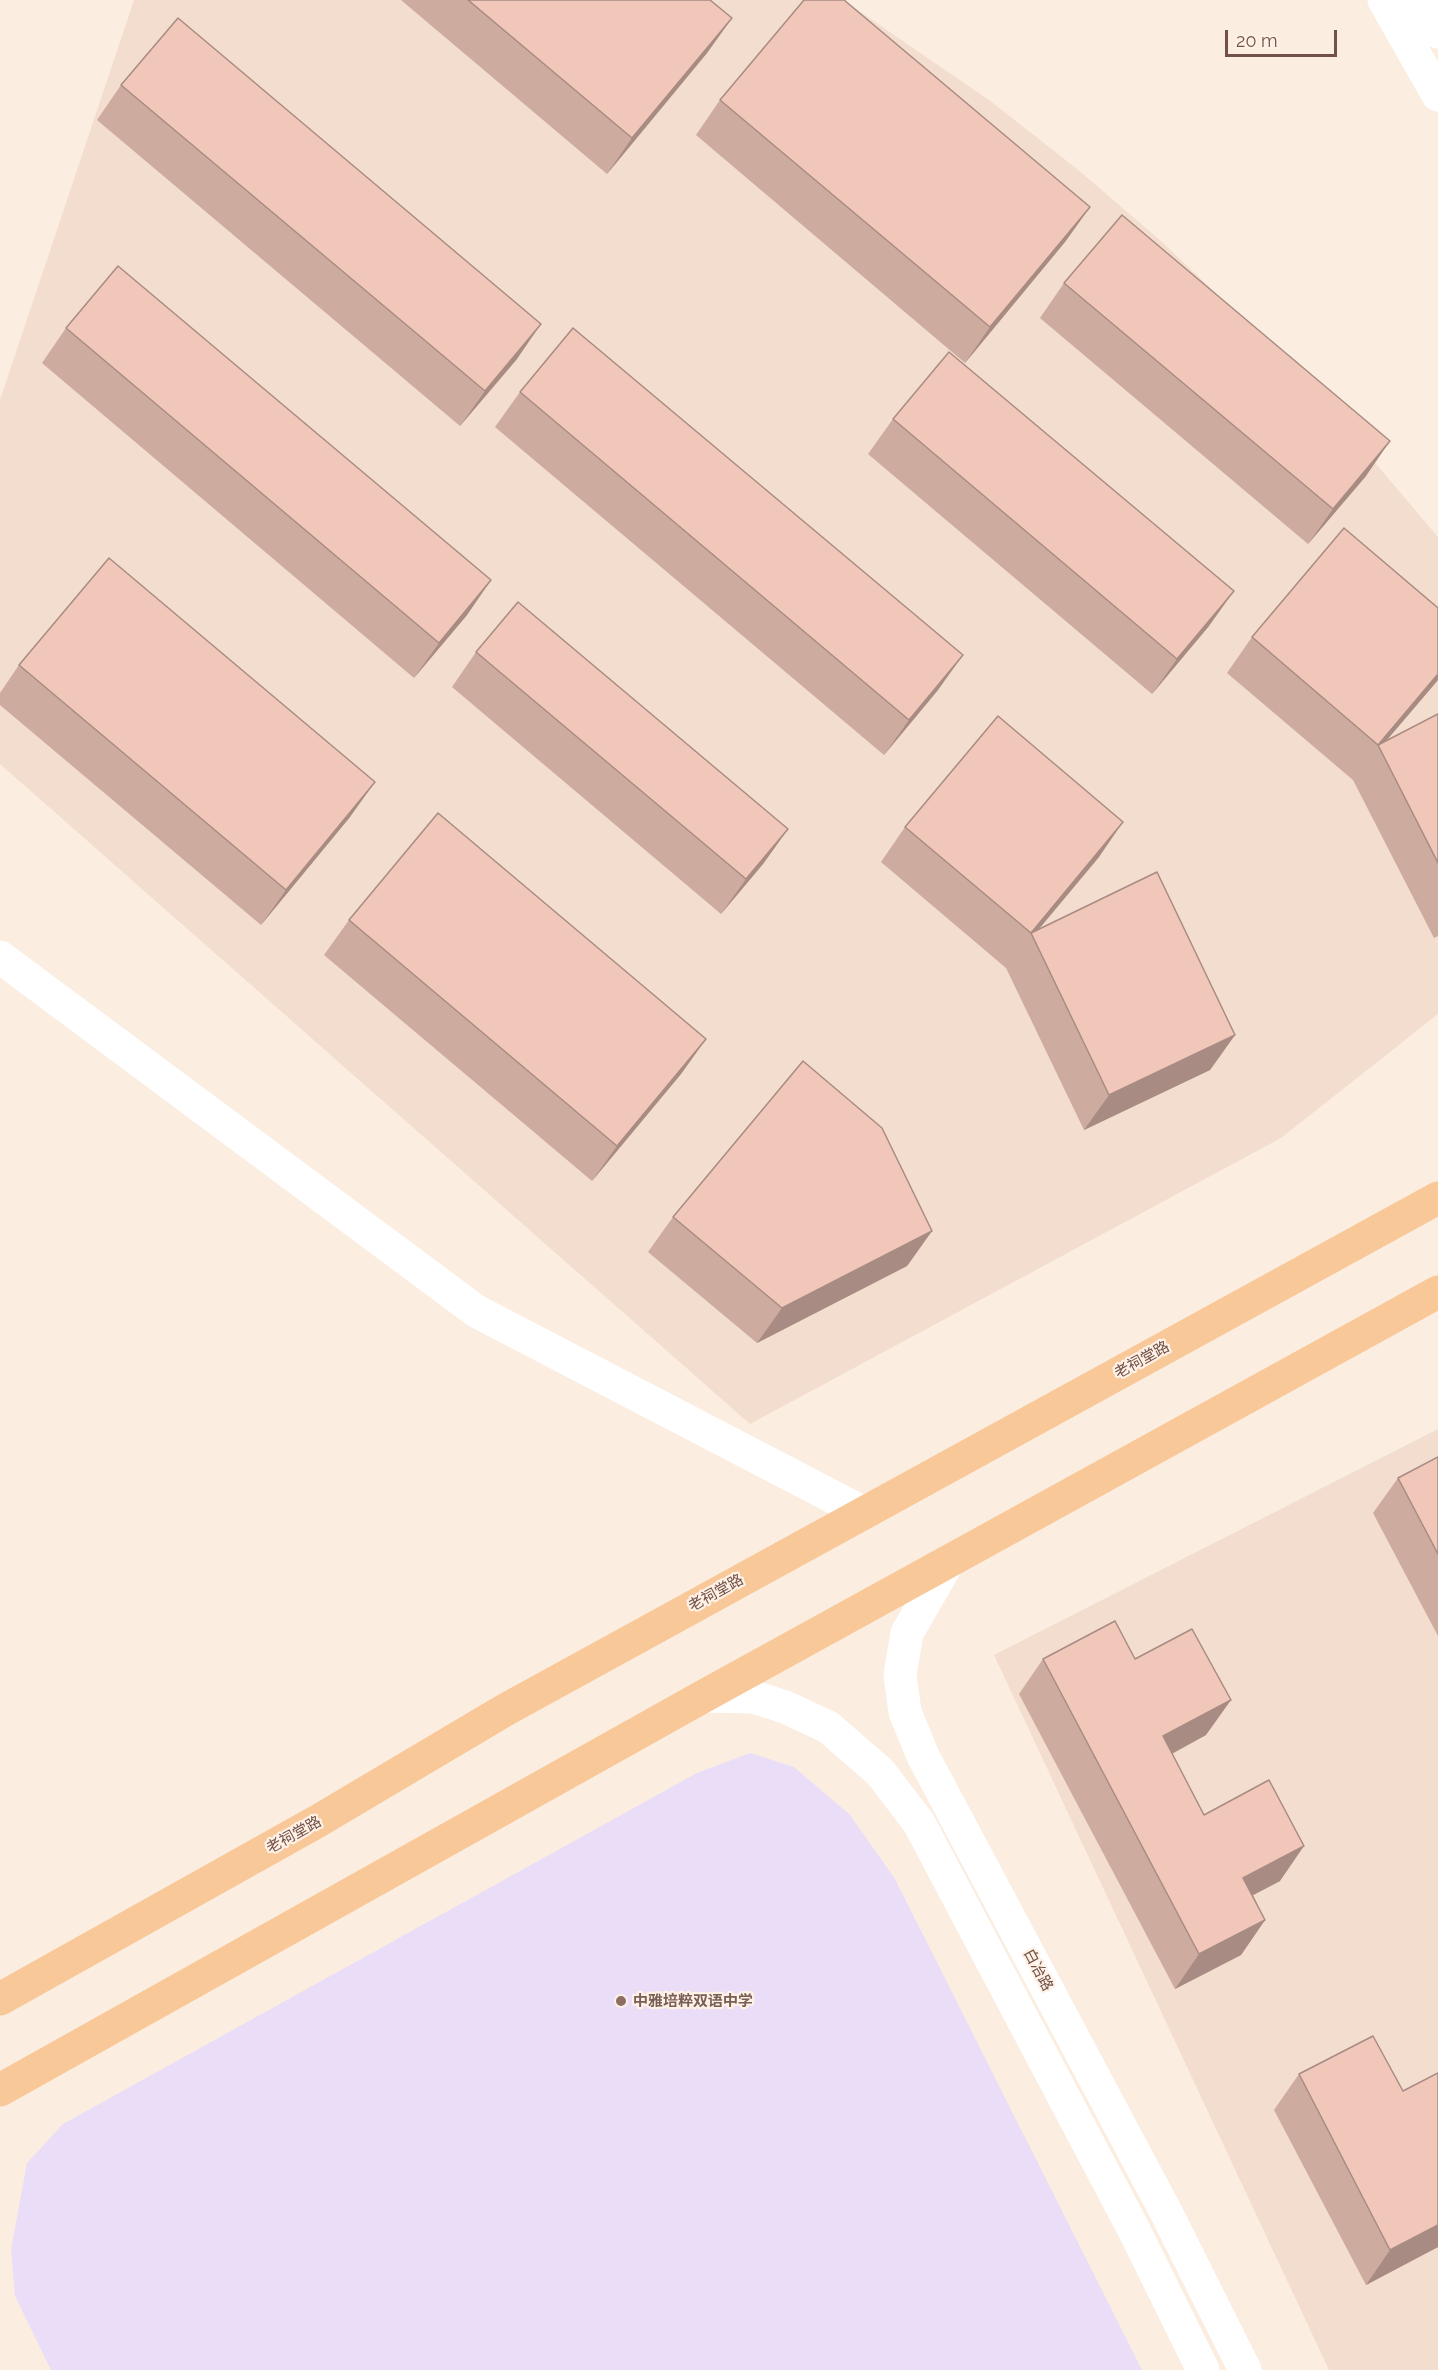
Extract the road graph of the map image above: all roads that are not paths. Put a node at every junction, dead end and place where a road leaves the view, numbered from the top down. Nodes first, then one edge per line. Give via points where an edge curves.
1 (1384, 0) edge
2 (1420, 0) edge
3 (1438, 32) edge
4 (1438, 95) edge
5 (0, 957) edge
6 (1438, 1198) edge
7 (1438, 1292) edge
8 (862, 1512) junction
9 (947, 1564) junction
10 (704, 1696) junction
11 (0, 2000) edge
12 (0, 2090) edge
13 (1203, 2370) edge
14 (1245, 2370) edge

1 - 4 street
2 - 3 street
5 - 8 street via 476,1311
6 - 8 main road, 老祠堂路
7 - 9 main road
8 - 11 main road, 老祠堂路 via 505,1710 318,1821
9 - 10 main road
9 - 14 street, 白冶路 via 907,1633 900,1675 905,1712 923,1756 1167,2214
10 - 12 main road
10 - 13 street via 754,1697 828,1727 880,1772 919,1823 1134,2230

